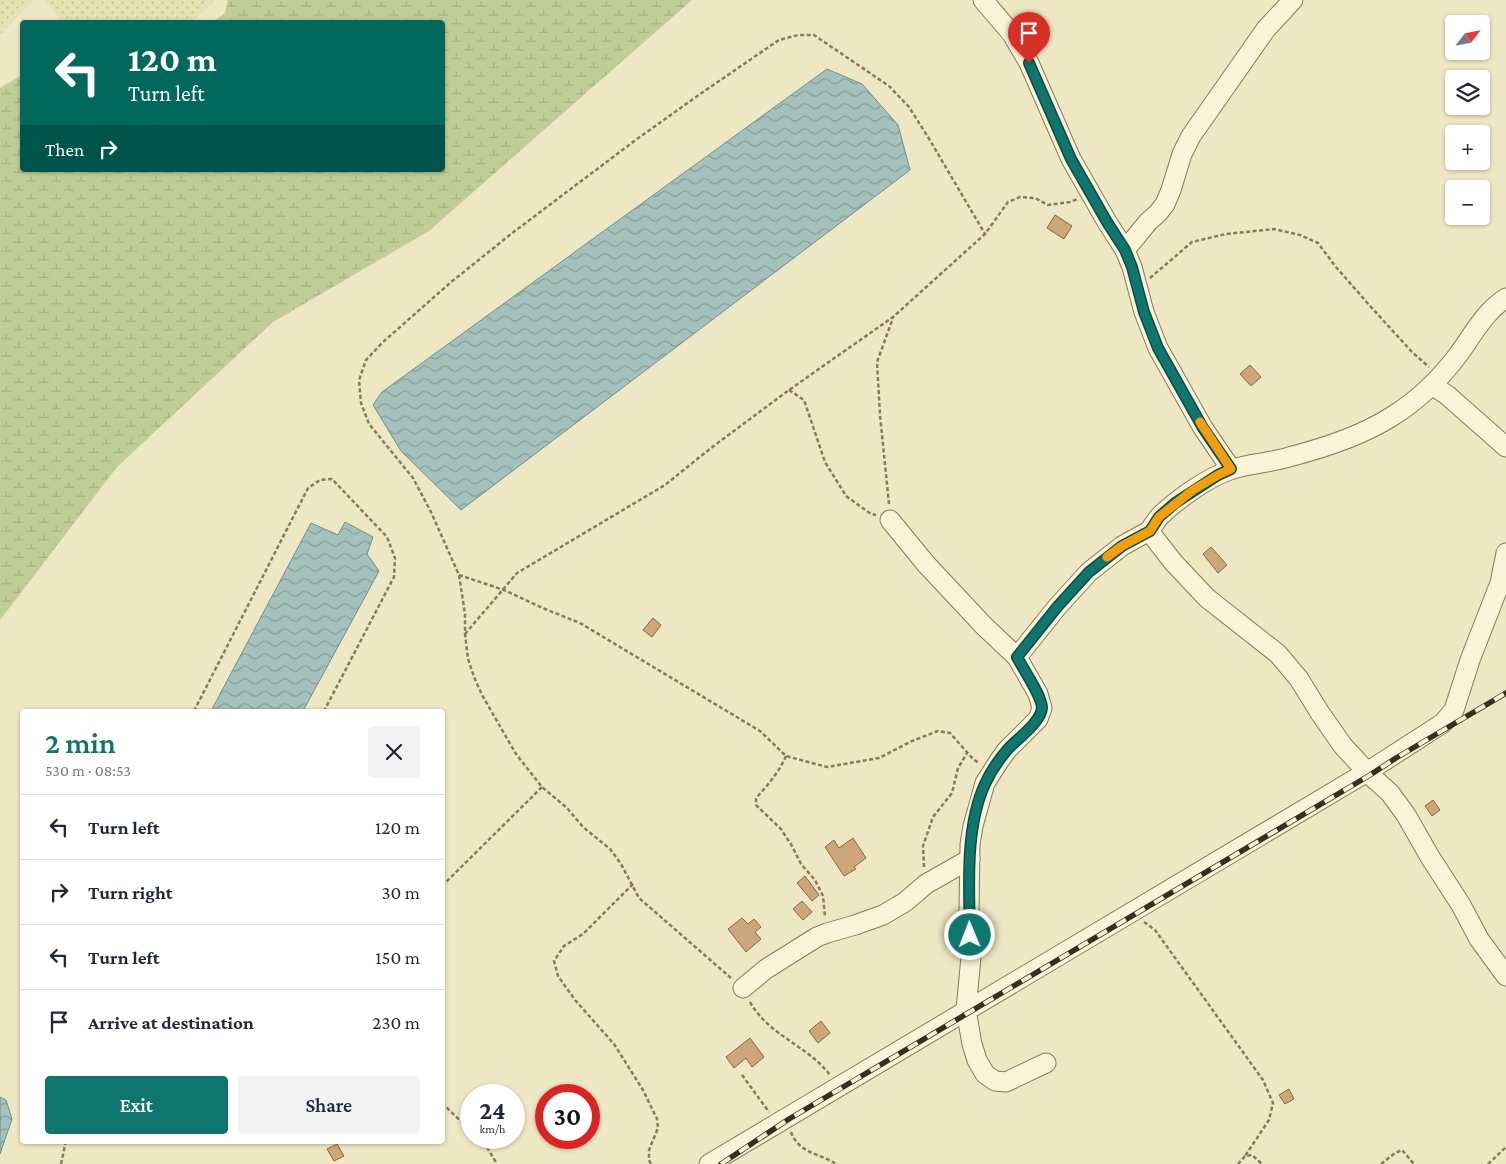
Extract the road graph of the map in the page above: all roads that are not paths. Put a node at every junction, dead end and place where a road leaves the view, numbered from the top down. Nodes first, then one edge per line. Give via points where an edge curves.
1 (984, 0) edge
2 (1293, 0) edge
3 (1125, 250) junction
4 (1506, 298) edge
5 (1435, 380) junction
6 (1506, 447) edge
7 (1231, 469) junction
8 (890, 520) road end
9 (1150, 531) junction
10 (1506, 553) edge
11 (1017, 657) junction
12 (1367, 772) junction
13 (970, 860) junction
14 (1506, 976) edge
15 (743, 988) dead end
16 (966, 1010) junction
17 (1046, 1063) dead end
18 (711, 1164) edge

1 - 3 street via 1012,34 1029,63 1071,159
2 - 3 street via 1266,29 1191,136 1165,204
3 - 7 street via 1158,348 1203,428
4 - 5 street via 1472,332 1457,357
5 - 6 street via 1447,395
5 - 7 street via 1390,418 1346,439 1289,458
7 - 9 street via 1175,503 1159,517
8 - 11 street via 926,564
9 - 11 street via 1122,546 1089,572
9 - 12 street via 1173,562 1207,598 1278,654 1299,679 1343,746
10 - 12 street via 1500,583 1454,710 1443,723
11 - 13 street via 1038,694 1042,708 1038,719 1007,750 985,784 972,826
12 - 14 street via 1390,793 1406,815 1479,939
12 - 16 street
13 - 15 street via 926,884 883,915 826,932 766,969
13 - 16 street via 971,957
16 - 17 street via 977,1060 985,1074 995,1081 1006,1082
16 - 18 street

